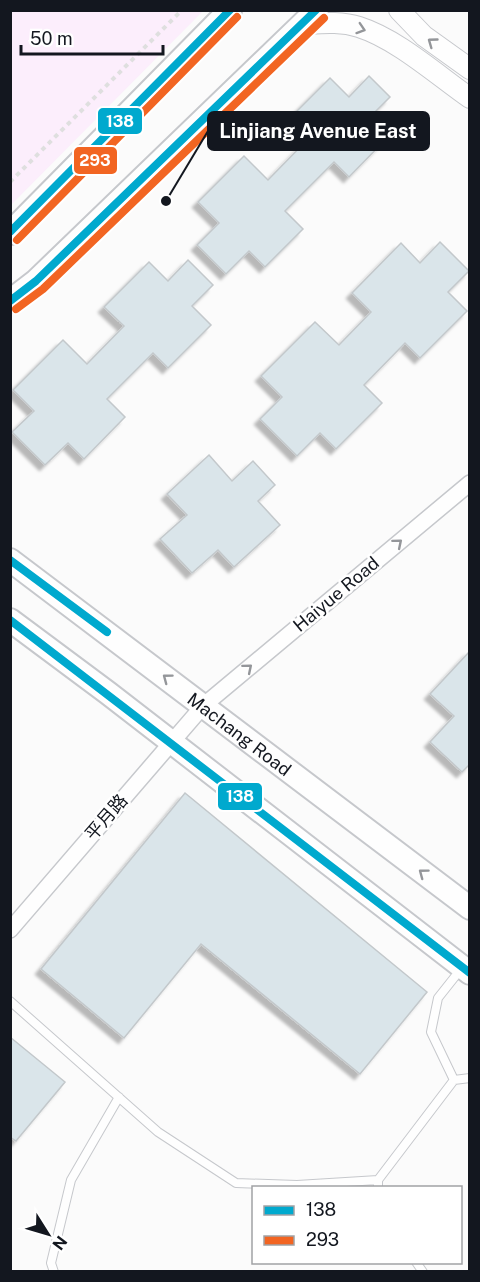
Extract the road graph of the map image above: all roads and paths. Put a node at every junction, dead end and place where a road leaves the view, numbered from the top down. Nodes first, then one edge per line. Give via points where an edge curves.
1 (182, 10) edge
2 (230, 10) edge
3 (399, 10) edge
4 (310, 17) edge
5 (470, 69) edge
6 (470, 98) edge
7 (10, 182) edge
8 (10, 233) edge
9 (36, 281) junction
10 (10, 284) edge
11 (10, 301) edge
12 (470, 483) edge
13 (10, 560) edge
14 (10, 620) edge
15 (203, 705) junction
16 (172, 741) junction
17 (470, 908) edge
18 (10, 930) edge
19 (466, 970) edge
20 (10, 1001) edge
21 (470, 1078) edge
22 (454, 1080) junction
23 (119, 1097) junction
24 (378, 1184) edge
25 (54, 1272) edge

1 - 7 path
2 - 8 main road
5 -> 3 street via 424,36
4 -> 6 street via 379,35
4 - 9 main road
9 - 10 main road
9 - 11 main road
15 -> 12 street, Haiyue Road
15 -> 13 main road, Machang Road
14 - 16 main road
15 - 16 street, 平月路
17 -> 15 main road, Machang Road
16 - 18 street, 平月路
16 - 19 main road
19 - 22 lane via 438,998 431,1032
20 - 23 lane
21 - 22 lane
22 - 24 lane
23 - 24 lane via 158,1132 236,1183
23 - 25 lane via 71,1180 51,1263

